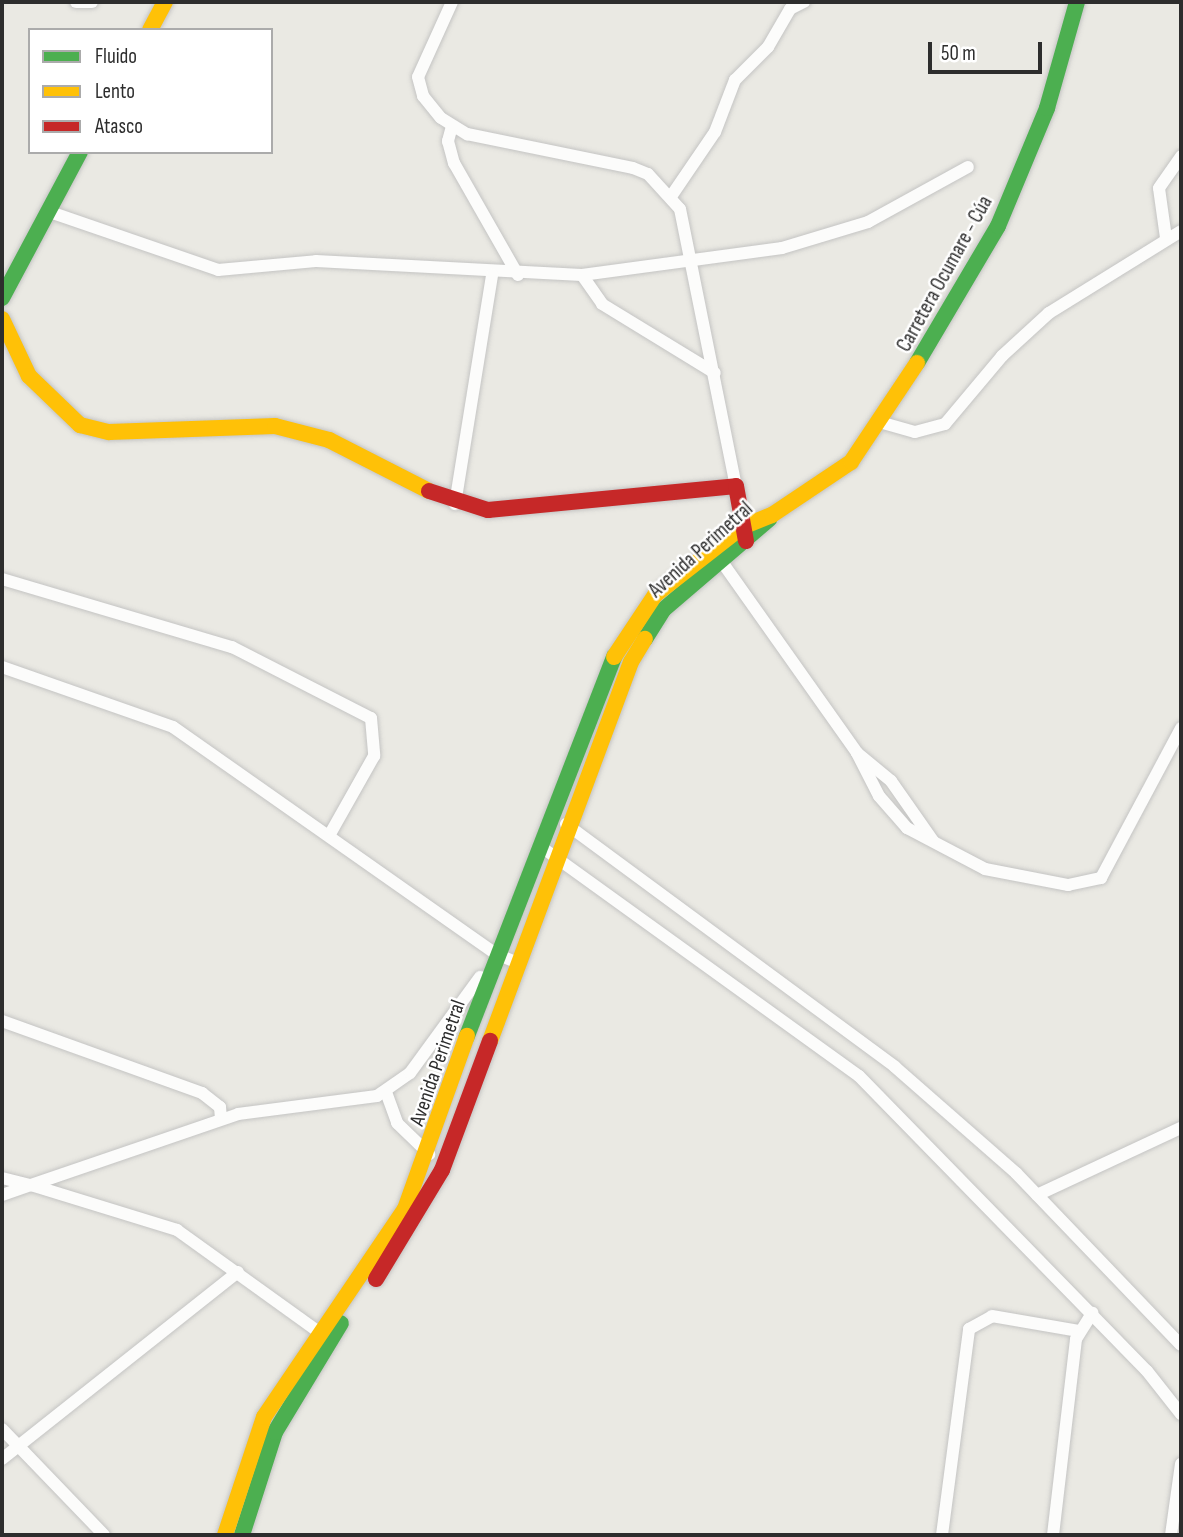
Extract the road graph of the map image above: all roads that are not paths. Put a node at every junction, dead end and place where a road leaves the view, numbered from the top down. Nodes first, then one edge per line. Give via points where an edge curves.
1 (76, 2) edge
2 (92, 2) edge
3 (165, 2) edge
4 (452, 2) edge
5 (804, 2) edge
6 (1077, 2) edge
7 (150, 28) edge
8 (452, 125) junction
9 (79, 154) edge
10 (1181, 156) edge
11 (968, 167) dead end
12 (672, 195) junction
13 (47, 211) junction
14 (1181, 231) edge
15 (1166, 238) junction
16 (695, 263) junction
17 (492, 275) junction
18 (518, 275) junction
19 (582, 275) junction
20 (2, 298) edge
21 (2, 319) edge
22 (715, 373) junction
23 (883, 423) junction
24 (736, 486) junction
25 (455, 504) junction
26 (772, 515) joint
27 (744, 535) junction
28 (722, 562) junction
29 (2, 579) edge
30 (2, 667) edge
31 (1181, 727) edge
32 (857, 753) junction
33 (553, 813) junction
34 (570, 826) junction
35 (330, 834) junction
36 (933, 842) junction
37 (540, 846) junction
38 (558, 859) junction
39 (496, 954) junction
40 (518, 963) junction
41 (2, 1021) edge
42 (386, 1092) junction
43 (221, 1119) junction
44 (1181, 1128) edge
45 (429, 1154) junction
46 (2, 1178) edge
47 (31, 1185) junction
48 (2, 1195) edge
49 (1037, 1195) junction
50 (238, 1272) junction
51 (1092, 1313) junction
52 (1079, 1331) junction
53 (323, 1334) junction
54 (1181, 1343) edge
55 (1181, 1414) edge
56 (2, 1429) edge
57 (17, 1447) junction
58 (2, 1459) edge
59 (1181, 1464) edge
60 (1175, 1526) edge
61 (104, 1535) edge
62 (225, 1535) edge
63 (242, 1535) edge
64 (942, 1535) edge
65 (1053, 1535) edge

1 - 2 street
3 - 7 main road
4 - 8 street via 418,77 423,96
5 - 12 street via 790,9 768,47 735,80 715,132
6 - 23 main road, Carretera Ocumare - Cúa via 1047,108 998,226
8 - 12 street via 467,134 633,167
8 - 18 street via 448,141 454,163
9 - 13 main road
10 - 15 street via 1159,188
11 - 16 street via 868,222 782,248
12 - 16 street
13 - 17 street via 218,270 316,261
13 - 20 main road
14 - 15 street
15 - 23 street via 1049,313 1002,356 945,424 915,432
16 - 19 street
16 - 22 street
17 - 18 street
17 - 25 street
18 - 19 street
19 - 22 street via 602,304
21 - 25 main road via 29,376 80,425 109,432 275,426 329,440
22 - 24 street
23 - 26 main road, Carretera Ocumare - Cúa via 851,462
24 - 25 main road via 488,510
24 - 27 main road
26 - 27 main road, Avenida Perimetral
27 - 28 main road, Avenida Perimetral
27 - 33 main road, Avenida Perimetral via 655,596 628,629
28 - 32 street
28 - 34 main road, Avenida Perimetral via 663,610 644,637
29 - 35 street via 232,647 371,718 374,756
30 - 35 street via 173,727
31 - 36 street via 1101,877 1068,885 999,873
32 - 36 street via 891,781
32 - 36 street via 879,796 907,828
33 - 34 street
33 - 37 main road, Avenida Perimetral
34 - 38 main road, Avenida Perimetral
34 - 49 street via 895,1067
35 - 39 street
37 - 38 street
37 - 39 main road, Avenida Perimetral
38 - 40 main road, Avenida Perimetral
38 - 51 street via 859,1076
39 - 40 street
39 - 42 street via 419,1062
39 - 45 main road, Avenida Perimetral
40 - 53 main road, Avenida Perimetral via 426,1203 395,1257
41 - 43 street via 202,1093 220,1107
42 - 43 street
42 - 45 street via 397,1123
43 - 47 street
44 - 49 street
45 - 53 main road, Avenida Perimetral via 392,1233
46 - 47 street
47 - 48 street
47 - 50 street via 177,1230
49 - 54 street
50 - 53 street
50 - 57 street
51 - 52 street
51 - 55 street
52 - 64 street via 992,1316 969,1329
52 - 65 street
53 - 62 main road, Avenida Perimetral via 264,1418
53 - 63 main road, Avenida Perimetral via 275,1432
56 - 57 street
57 - 58 street
57 - 61 street
59 - 60 street

